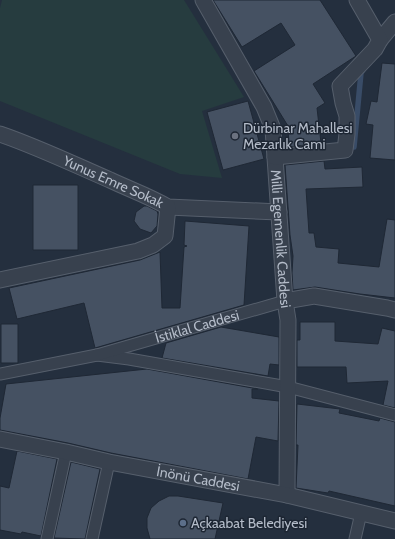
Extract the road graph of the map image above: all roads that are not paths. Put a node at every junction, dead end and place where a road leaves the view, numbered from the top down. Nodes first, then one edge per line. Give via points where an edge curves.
1 (203, 0) edge
2 (357, 0) edge
3 (395, 22) edge
4 (380, 40) junction
5 (0, 134) edge
6 (275, 157) junction
7 (168, 207) junction
8 (279, 212) junction
9 (0, 280) edge
10 (285, 301) junction
11 (395, 310) edge
12 (97, 355) junction
13 (0, 374) edge
14 (288, 387) junction
15 (395, 415) edge
16 (0, 439) edge
17 (66, 452) junction
18 (109, 462) junction
19 (287, 495) junction
20 (361, 513) junction
21 (395, 521) edge
22 (47, 539) edge
23 (92, 539) edge
24 (355, 539) edge

1 - 6 street, Milli Egemenlik Caddesi via 264,106 273,129
2 - 4 street
3 - 4 street
4 - 6 street via 340,86 347,116 345,150
5 - 7 street, Yunus Emre Sokak via 30,144
6 - 8 street, Milli Egemenlik Caddesi
7 - 8 street, Yunus Emre Sokak
7 - 9 street via 165,236 138,251
8 - 10 street, Milli Egemenlik Caddesi
10 - 11 street, İstiklal Caddesi via 314,296
10 - 12 street, İstiklal Caddesi
10 - 14 street, Milli Egemenlik Caddesi via 288,320
12 - 13 street, İstiklal Caddesi
12 - 14 street
14 - 15 street
14 - 19 street, Milli Egemenlik Caddesi
16 - 17 street, İnönü Caddesi
17 - 18 street, İnönü Caddesi
17 - 22 street
18 - 19 street, İnönü Caddesi
18 - 23 street
19 - 20 street, İnönü Caddesi
20 - 21 street, İnönü Caddesi
20 - 24 street

